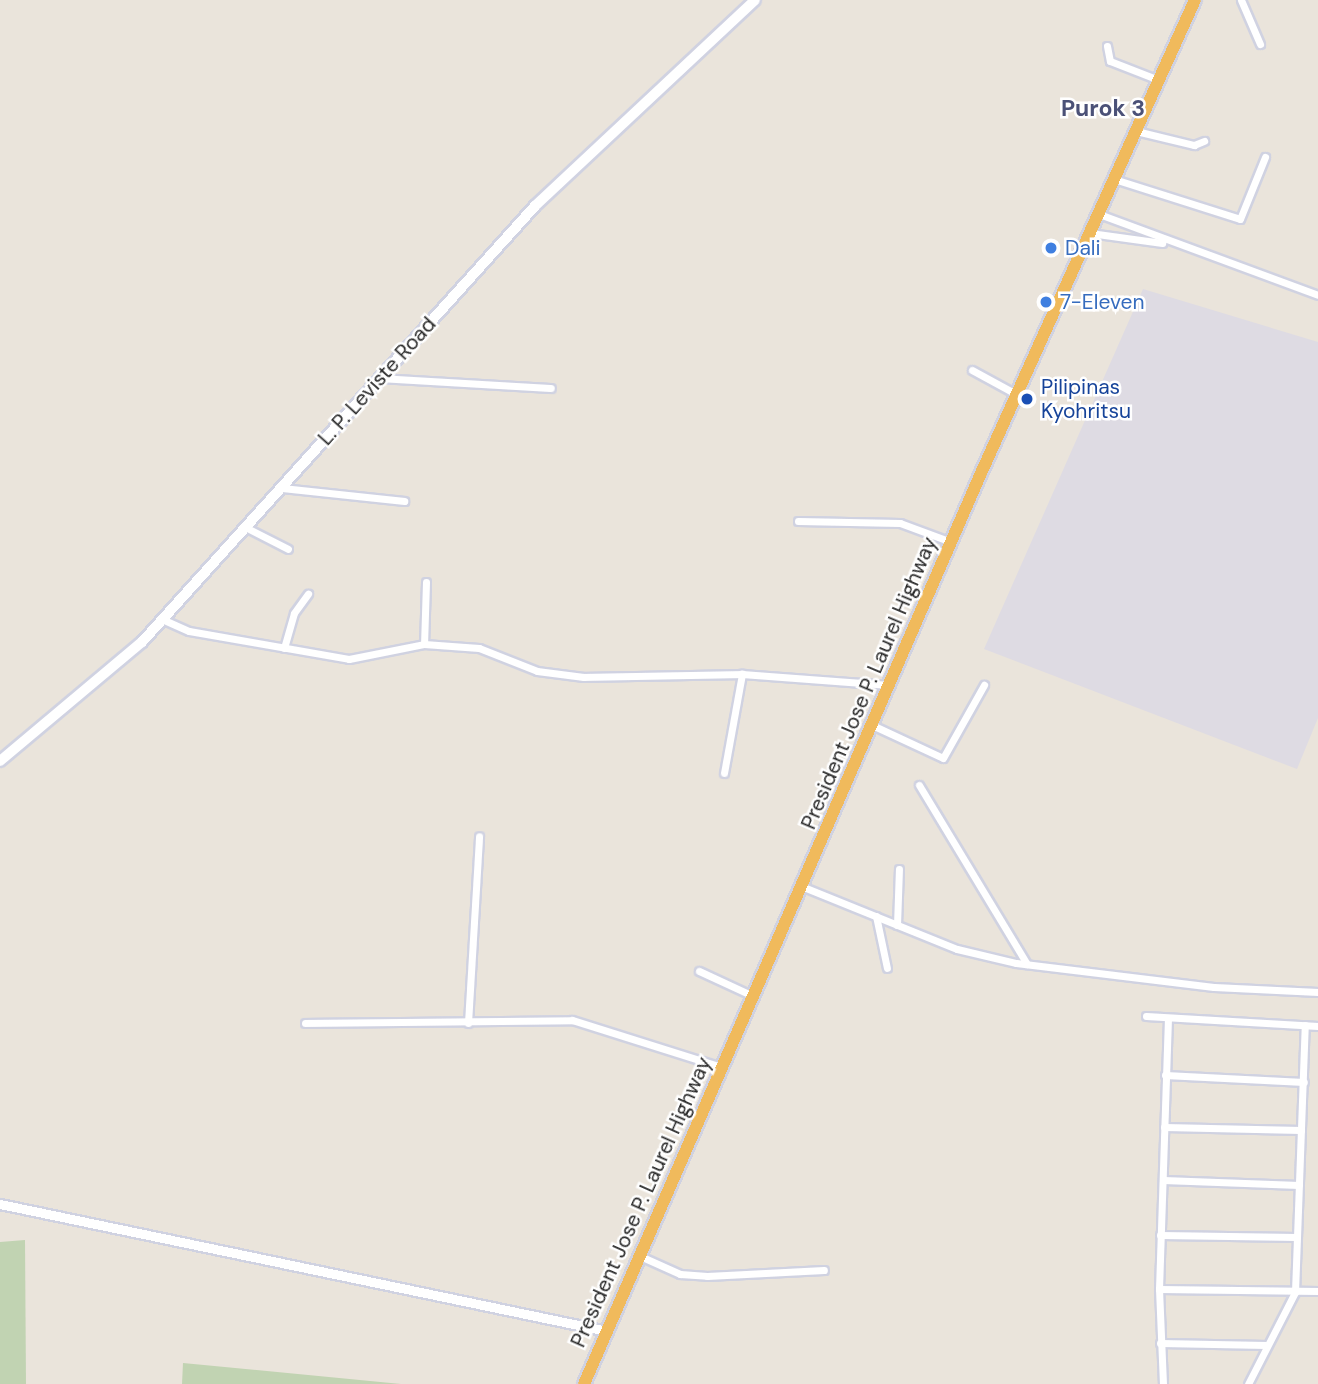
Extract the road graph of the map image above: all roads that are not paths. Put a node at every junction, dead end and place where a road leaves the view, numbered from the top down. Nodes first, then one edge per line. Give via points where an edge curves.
1 (755, 0) edge
2 (1195, 0) edge
3 (1241, 0) edge
4 (1259, 44) dead end
5 (1107, 46) dead end
6 (1159, 80) junction
7 (1136, 131) junction
8 (1204, 141) dead end
9 (1265, 157) dead end
10 (1114, 179) junction
11 (1098, 214) junction
12 (1090, 233) junction
13 (1163, 243) junction
14 (1318, 295) edge
15 (972, 370) dead end
16 (377, 378) junction
17 (551, 388) dead end
18 (1016, 394) junction
19 (282, 488) junction
20 (404, 501) dead end
21 (798, 521) dead end
22 (247, 528) junction
23 (951, 542) junction
24 (288, 549) dead end
25 (426, 582) dead end
26 (308, 594) dead end
27 (164, 620) junction
28 (424, 644) junction
29 (284, 648) junction
30 (742, 674) junction
31 (889, 685) junction
32 (984, 685) dead end
33 (872, 725) junction
34 (0, 761) edge
35 (724, 773) dead end
36 (919, 785) dead end
37 (479, 836) dead end
38 (899, 869) dead end
39 (801, 886) junction
40 (876, 916) junction
41 (897, 925) junction
42 (1027, 964) junction
43 (887, 968) dead end
44 (699, 971) dead end
45 (1318, 992) edge
46 (753, 996) junction
47 (1146, 1016) dead end
48 (1168, 1018) junction
49 (305, 1023) dead end
50 (468, 1023) junction
51 (1305, 1026) junction
52 (1318, 1026) edge
53 (721, 1067) junction
54 (1164, 1075) junction
55 (1304, 1082) junction
56 (1164, 1127) junction
57 (1301, 1130) junction
58 (1163, 1180) junction
59 (1299, 1185) junction
60 (0, 1204) edge
61 (1160, 1235) junction
62 (1297, 1237) junction
63 (640, 1256) junction
64 (824, 1269) dead end
65 (1159, 1289) junction
66 (1318, 1291) edge
67 (1295, 1292) junction
68 (607, 1331) junction
69 (1160, 1343) junction
70 (1267, 1345) junction
71 (584, 1384) edge
72 (1163, 1384) edge
73 (1248, 1384) edge

1 - 16 main road, L. P. Leviste Road via 535,206
2 - 6 highway, President Jose P. Laurel Highway
3 - 4 street
5 - 6 street via 1110,61
6 - 7 highway, President Jose P. Laurel Highway
7 - 8 street via 1194,145
7 - 10 highway, President Jose P. Laurel Highway
9 - 10 street via 1240,219
10 - 11 highway, President Jose P. Laurel Highway
11 - 12 highway, President Jose P. Laurel Highway
11 - 13 street
12 - 13 street
12 - 18 highway, President Jose P. Laurel Highway
13 - 14 street
15 - 18 street
16 - 17 street
16 - 19 main road, L. P. Leviste Road
18 - 23 highway, President Jose P. Laurel Highway
19 - 20 street
19 - 22 main road, L. P. Leviste Road
21 - 23 street via 900,523
22 - 24 street
22 - 27 main road, L. P. Leviste Road
23 - 31 highway, President Jose P. Laurel Highway
25 - 28 street
26 - 29 street
27 - 29 street via 189,631
27 - 34 main road, L. P. Leviste Road via 86,694
28 - 29 street via 349,659
28 - 30 street via 480,648 537,671 584,677
30 - 31 street
30 - 35 street
31 - 33 highway, President Jose P. Laurel Highway
32 - 33 street via 943,758
33 - 39 highway, President Jose P. Laurel Highway
36 - 42 street
37 - 50 street
38 - 41 street
39 - 40 street
39 - 46 highway, President Jose P. Laurel Highway
40 - 41 street
40 - 43 street
41 - 42 street via 957,949
42 - 45 street via 1214,987
44 - 46 street
46 - 53 highway, President Jose P. Laurel Highway
47 - 48 street
48 - 51 street
48 - 54 street
49 - 50 street
50 - 53 street via 572,1020
51 - 52 street
51 - 55 street
53 - 63 highway, President Jose P. Laurel Highway
54 - 55 street
54 - 56 street
55 - 57 street
56 - 57 street
56 - 58 street
57 - 59 street
58 - 59 street
58 - 61 street
59 - 62 street
60 - 68 street
61 - 62 street
61 - 65 street
62 - 67 street
63 - 64 street via 680,1274 707,1276
63 - 68 highway, President Jose P. Laurel Highway
65 - 67 street
65 - 69 street
66 - 67 street
67 - 70 street
68 - 71 highway, President Jose P. Laurel Highway
69 - 70 street
69 - 72 street
70 - 73 street

